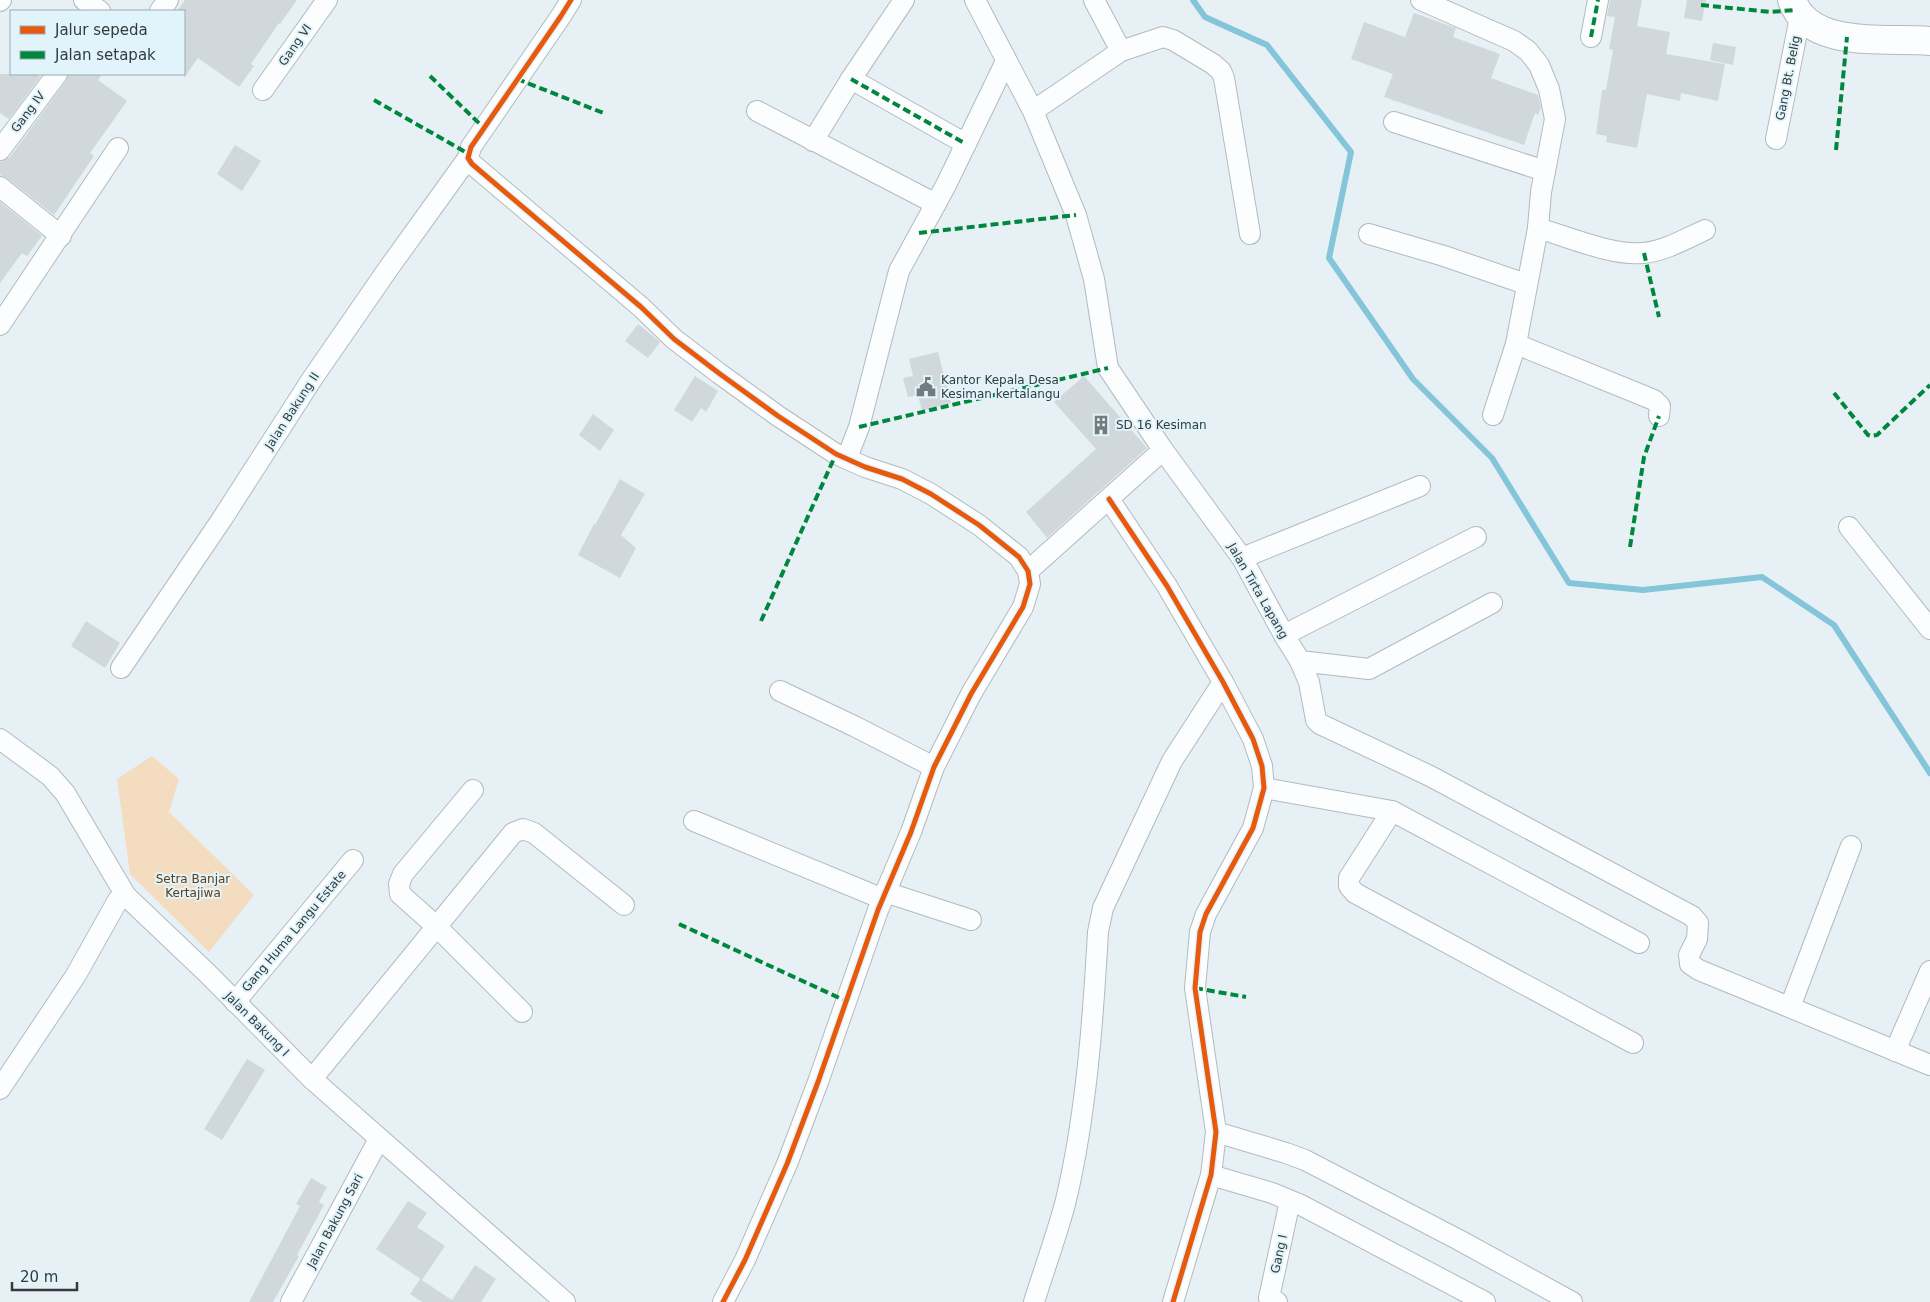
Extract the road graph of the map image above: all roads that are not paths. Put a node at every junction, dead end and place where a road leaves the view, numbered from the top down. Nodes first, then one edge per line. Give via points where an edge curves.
1 (84, 0) edge
2 (327, 0) edge
3 (570, 0) edge
4 (904, 0) edge
5 (975, 0) edge
6 (1094, 0) edge
7 (1421, 0) edge
8 (1598, 0) edge
9 (1796, 8) edge
10 (99, 10) edge
11 (1591, 37) dead end
12 (1930, 41) edge
13 (1121, 51) junction
14 (1006, 61) junction
15 (55, 75) edge
16 (851, 79) junction
17 (263, 90) dead end
18 (757, 111) dead end
19 (1033, 111) junction
20 (1394, 122) dead end
21 (1776, 139) dead end
22 (813, 141) junction
23 (966, 144) junction
24 (118, 148) dead end
25 (0, 150) edge
26 (468, 158) junction
27 (1545, 171) junction
28 (0, 187) edge
29 (936, 204) junction
30 (1538, 228) junction
31 (1705, 230) dead end
32 (1250, 234) dead end
33 (1369, 234) dead end
34 (61, 236) junction
35 (1526, 284) junction
36 (0, 325) edge
37 (1516, 344) junction
38 (1493, 415) dead end
39 (1659, 416) dead end
40 (1162, 450) junction
41 (847, 458) junction
42 (1420, 486) dead end
43 (1109, 499) junction
44 (1849, 527) dead end
45 (1476, 537) dead end
46 (1242, 558) junction
47 (1028, 571) junction
48 (1492, 603) dead end
49 (1930, 630) edge
50 (1284, 635) junction
51 (1300, 661) junction
52 (121, 668) dead end
53 (1223, 682) junction
54 (780, 691) dead end
55 (0, 739) edge
56 (934, 767) junction
57 (1264, 788) junction
58 (473, 790) dead end
59 (1392, 811) junction
60 (694, 821) dead end
61 (1851, 846) dead end
62 (352, 860) dead end
63 (126, 896) junction
64 (884, 896) junction
65 (624, 905) dead end
66 (971, 920) dead end
67 (436, 926) junction
68 (1639, 943) dead end
69 (1930, 971) edge
70 (236, 1002) junction
71 (1790, 1007) junction
72 (522, 1012) dead end
73 (1633, 1043) dead end
74 (1896, 1051) junction
75 (1930, 1065) edge
76 (312, 1079) junction
77 (0, 1089) edge
78 (1216, 1132) junction
79 (379, 1139) junction
80 (1211, 1175) junction
81 (1290, 1201) junction
82 (298, 1300) edge
83 (565, 1302) edge
84 (723, 1302) edge
85 (1034, 1302) edge
86 (1173, 1302) edge
87 (1276, 1302) edge
88 (1485, 1302) edge
89 (1572, 1302) edge

1 - 10 street
2 - 17 street, Gang VI
3 - 26 street, Jalan Bakung II via 471,147
4 - 16 street
5 - 14 street, Jalan Tirta Lapang
6 - 13 street
7 - 27 street via 1514,41 1539,65 1549,89 1555,120
8 - 11 street
9 - 12 street via 1822,31 1847,37
9 - 21 street, Gang Bt. Belig
13 - 19 street
13 - 32 street via 1168,38 1221,72
14 - 19 street, Jalan Tirta Lapang
14 - 23 street
15 - 25 street, Gang IV
16 - 22 street
16 - 23 street
18 - 22 street
19 - 40 street, Jalan Tirta Lapang via 1079,224 1094,279 1108,368
20 - 27 street
22 - 29 street
23 - 29 street
24 - 34 street
26 - 41 street via 674,339 778,416
26 - 52 street, Jalan Bakung II via 312,379
27 - 30 street
28 - 34 street
29 - 41 street via 899,271 859,427
30 - 31 street via 1629,253 1669,247
30 - 35 street
33 - 35 street
34 - 36 street
35 - 37 street
37 - 38 street
37 - 39 street via 1654,400 1660,406
40 - 43 street
40 - 46 street, Jalan Tirta Lapang
41 - 47 street via 931,494 979,525 1019,557
42 - 46 street
43 - 47 street
43 - 53 street via 1168,586
44 - 49 street
45 - 50 street
46 - 50 street, Jalan Tirta Lapang
47 - 56 street via 1030,584 1024,607 971,694
48 - 51 street via 1369,669
50 - 51 street, Jalan Tirta Lapang
51 - 71 street, Jalan Tirta Lapang via 1309,682 1316,720 1320,724 1430,776 1692,916 1698,923 1697,939 1689,955 1690,964
53 - 57 street via 1253,739 1262,766
53 - 85 street via 1172,761 1103,908 1084,1088 1072,1166 1064,1205
54 - 56 street
55 - 63 street, Jalan Bakung I via 56,782 65,793
56 - 64 street
57 - 59 street
57 - 78 street via 1253,828 1206,914 1198,949 1195,988
58 - 67 street via 399,884 400,894
59 - 68 street
59 - 73 street via 1349,878 1349,886 1355,893
60 - 64 street
61 - 71 street
62 - 70 street, Gang Huma Langu Estate
63 - 70 street, Jalan Bakung I
63 - 77 street via 118,900 76,975
64 - 66 street
64 - 84 street via 787,1164 749,1252
65 - 67 street via 534,833 523,829 513,833
67 - 72 street
67 - 76 street
69 - 74 street
70 - 76 street, Jalan Bakung I
71 - 74 street
74 - 75 street
76 - 79 street, Jalan Bakung I
78 - 80 street
78 - 89 street via 1305,1160
79 - 82 street, Jalan Bakung Sari
79 - 83 street, Jalan Bakung I
80 - 81 street
80 - 86 street
81 - 87 street, Gang I via 1269,1298
81 - 88 street

